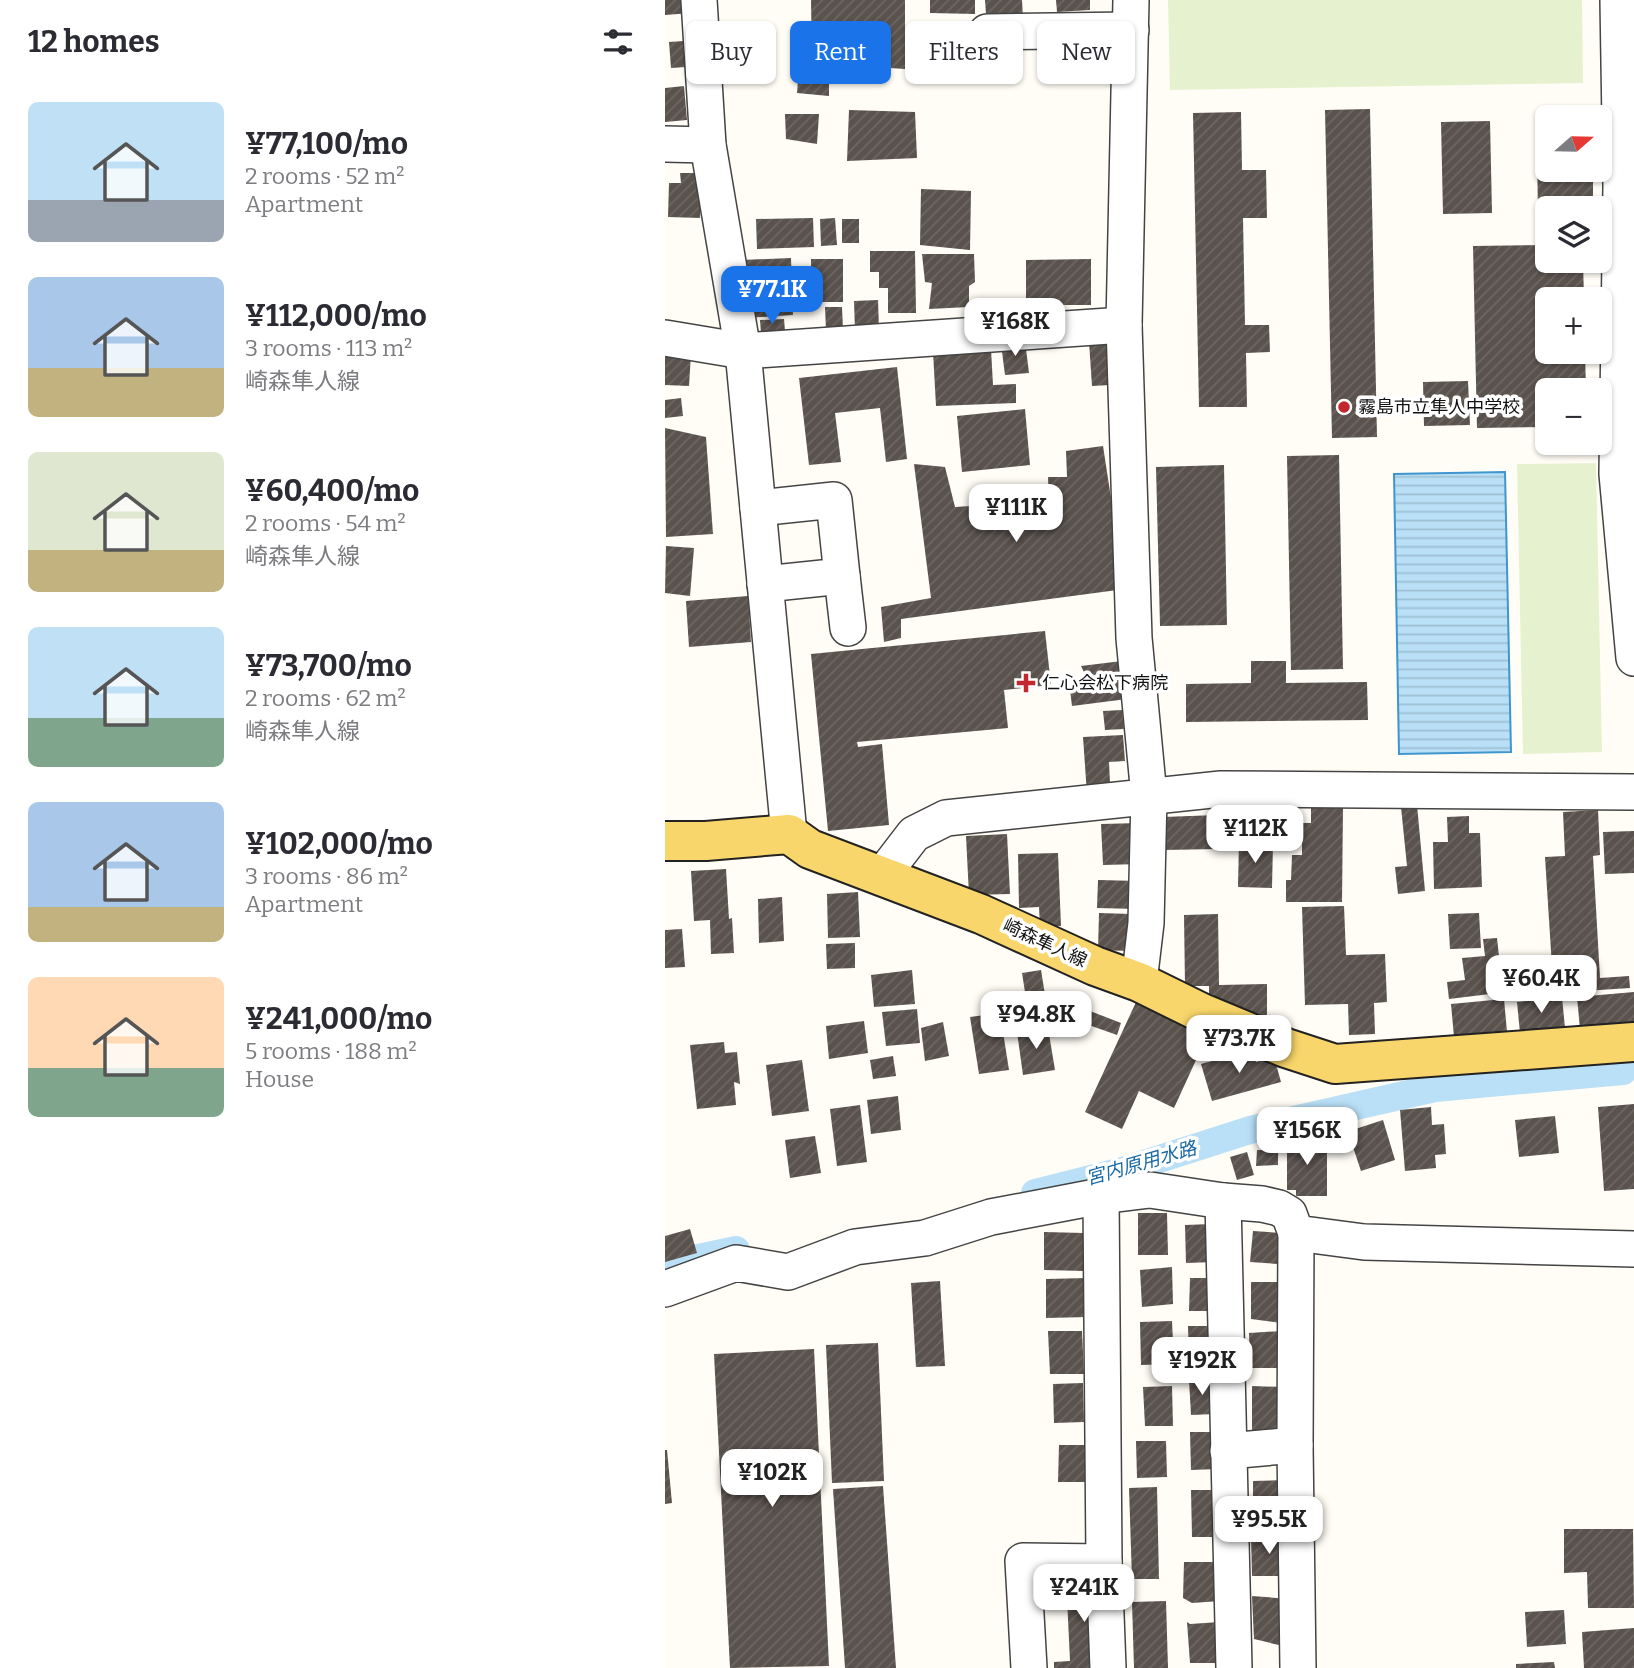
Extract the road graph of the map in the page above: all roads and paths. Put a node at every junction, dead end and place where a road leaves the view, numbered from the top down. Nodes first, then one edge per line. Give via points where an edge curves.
1 (699, 0) edge
2 (1618, 0) edge
3 (1131, 15) edge
4 (1023, 28) edge
5 (665, 144) edge
6 (708, 145) junction
7 (1628, 185) edge
8 (1124, 325) junction
9 (665, 338) edge
10 (743, 351) junction
11 (1626, 474) edge
12 (758, 508) junction
13 (842, 576) junction
14 (765, 584) junction
15 (848, 628) dead end
16 (1634, 658) edge
17 (1634, 792) edge
18 (1149, 796) junction
19 (789, 834) junction
20 (665, 841) edge
21 (881, 877) junction
22 (1139, 982) junction
23 (1634, 1042) edge
24 (1101, 1196) junction
25 (1223, 1201) junction
26 (1296, 1234) junction
27 (1634, 1249) edge
28 (665, 1289) edge
29 (1295, 1446) junction
30 (1228, 1451) junction
31 (1104, 1562) junction
32 (1029, 1668) edge
33 (1108, 1668) edge
34 (1234, 1668) edge
35 (1298, 1668) edge

1 - 6 street
2 - 7 street
3 - 4 street
3 - 8 street
5 - 6 street
6 - 10 street
7 - 11 street
8 - 10 street
8 - 18 street via 1134,638
9 - 10 street
10 - 12 street
11 - 16 street
12 - 13 street via 834,500
12 - 14 street
13 - 14 street
13 - 15 street
14 - 19 street
17 - 18 street via 1221,789
18 - 21 street via 946,818 914,834
18 - 22 street via 1146,923
19 - 20 main road
19 - 21 main road, 崎森隼人線 via 810,849
21 - 22 main road, 崎森隼人線
22 - 23 main road, 崎森隼人線 via 1202,1013 1335,1064
24 - 25 street via 1150,1190
24 - 28 street via 991,1217 925,1238 855,1247 788,1272 736,1263
24 - 31 street
25 - 26 street via 1279,1208 1289,1214
25 - 30 street
26 - 27 street via 1364,1242
26 - 29 street
29 - 30 street
29 - 35 street
30 - 34 street
31 - 32 street via 1023,1561
31 - 33 street

